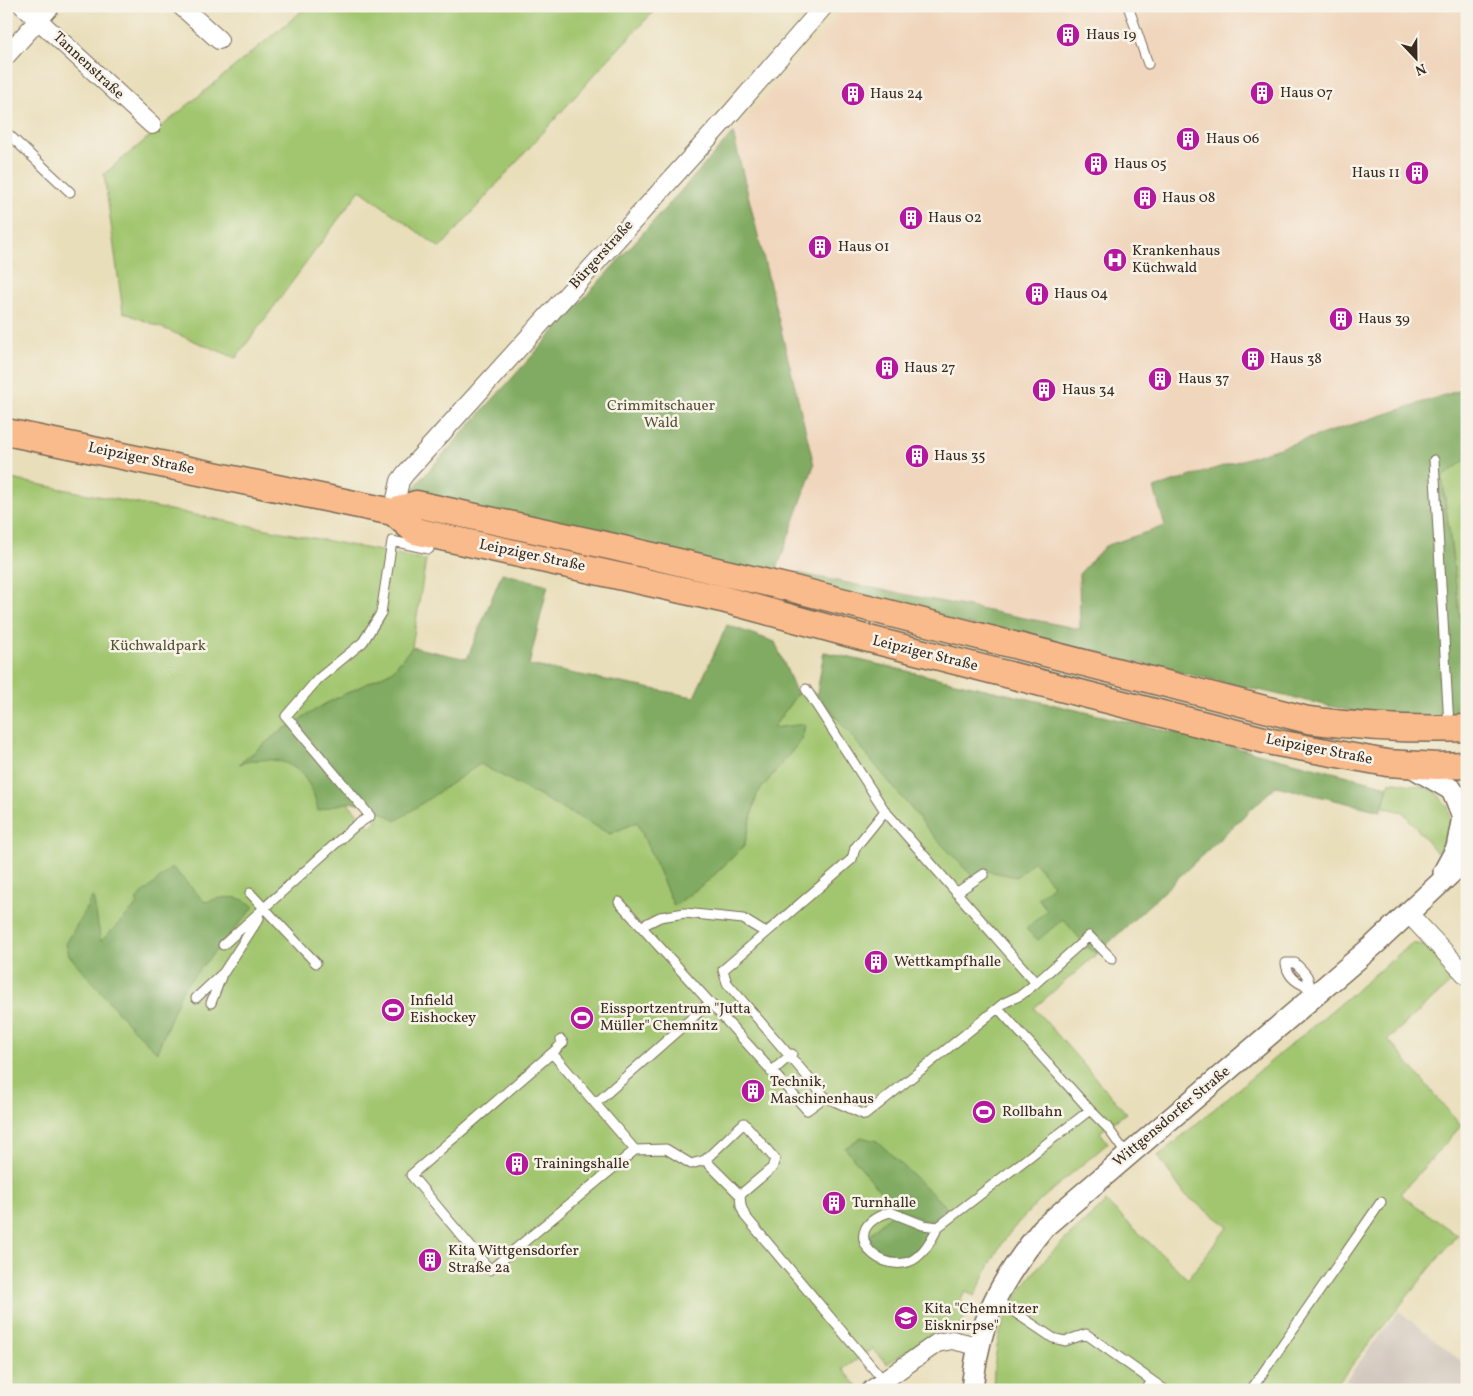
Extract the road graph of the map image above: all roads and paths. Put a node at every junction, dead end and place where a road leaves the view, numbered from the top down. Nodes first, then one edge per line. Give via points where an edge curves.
1 (23, 6) edge
2 (51, 6) edge
3 (181, 6) edge
4 (824, 6) edge
5 (1128, 6) edge
6 (38, 20) junction
7 (219, 40) dead end
8 (6, 56) edge
9 (1148, 64) dead end
10 (152, 125) dead end
11 (6, 132) edge
12 (70, 192) dead end
13 (6, 432) edge
14 (1434, 460) dead end
15 (393, 512) junction
16 (429, 549) dead end
17 (806, 689) dead end
18 (1458, 729) edge
19 (1408, 765) junction
20 (1467, 765) edge
21 (1467, 796) edge
22 (885, 811) junction
23 (1464, 818) junction
24 (1467, 858) edge
25 (984, 874) dead end
26 (1436, 886) junction
27 (250, 893) dead end
28 (956, 893) junction
29 (619, 902) dead end
30 (265, 908) junction
31 (1409, 914) junction
32 (642, 926) junction
33 (766, 933) junction
34 (223, 945) dead end
35 (1112, 959) dead end
36 (316, 963) dead end
37 (224, 972) junction
38 (1467, 976) edge
39 (1036, 983) junction
40 (196, 998) dead end
41 (211, 1003) dead end
42 (709, 1004) junction
43 (998, 1008) junction
44 (561, 1040) dead end
45 (552, 1053) junction
46 (790, 1055) junction
47 (771, 1072) junction
48 (825, 1097) junction
49 (596, 1103) junction
50 (1090, 1110) junction
51 (635, 1150) junction
52 (1127, 1155) junction
53 (706, 1160) junction
54 (740, 1195) junction
55 (1381, 1202) dead end
56 (938, 1227) junction
57 (995, 1299) junction
58 (978, 1346) junction
59 (1152, 1381) junction
60 (882, 1387) edge
61 (972, 1390) edge
62 (1146, 1390) edge
63 (1165, 1390) edge
64 (1251, 1390) edge

1 - 6 street, Tannenstraße
2 - 6 street
3 - 7 street
4 - 15 street, Bürgerstraße via 405,474 400,481
5 - 9 lane
6 - 8 street
6 - 10 street, Tannenstraße
11 - 12 lane
13 - 15 main road, Leipziger Straße
14 - 18 lane
15 - 18 main road, Leipziger Straße via 416,504 614,547 1308,720 1363,727
15 - 19 main road, Leipziger Straße via 415,531 722,599 1272,742
16 - 30 lane via 392,541 381,613 363,642 318,680 286,716 370,816
17 - 22 lane
19 - 20 main road, Leipziger Straße
19 - 23 street via 1452,790
21 - 23 street, Wittgensdorfer Straße
22 - 28 lane
22 - 33 lane via 855,848 852,859
23 - 26 street, Wittgensdorfer Straße via 1457,848
24 - 26 street, Wittgensdorfer Straße
25 - 28 lane
26 - 31 street, Wittgensdorfer Straße
27 - 30 lane
28 - 39 lane
29 - 32 lane
30 - 34 lane
30 - 36 lane
30 - 37 lane
31 - 38 street
31 - 52 street, Wittgensdorfer Straße via 1311,991
32 - 33 lane via 660,917 685,913 743,918
32 - 42 lane
33 - 46 lane via 722,970 727,983
35 - 39 lane via 1089,936
37 - 40 lane
37 - 41 lane
39 - 43 lane
42 - 47 lane
42 - 49 lane
43 - 48 lane via 865,1115
43 - 50 lane
44 - 45 lane via 563,1043
45 - 49 lane
45 - 51 lane via 410,1175 484,1263 490,1270
46 - 47 lane
46 - 48 lane
47 - 48 lane via 807,1110
49 - 51 lane
50 - 52 lane
50 - 56 lane
51 - 53 lane via 666,1149 691,1164
52 - 57 street, Wittgensdorfer Straße via 1043,1228 1012,1268
53 - 54 lane
53 - 54 lane via 744,1123 775,1159 772,1168
54 - 60 lane via 745,1216
55 - 64 lane
56 - 56 lane via 923,1225 890,1212 873,1219 862,1237 869,1248 889,1263 910,1262 927,1247
57 - 58 street, Wittgensdorfer Straße
57 - 59 lane via 1053,1338 1065,1341 1086,1334
58 - 60 street via 952,1340 937,1344
58 - 61 street, Wittgensdorfer Straße
59 - 62 lane
59 - 63 lane

